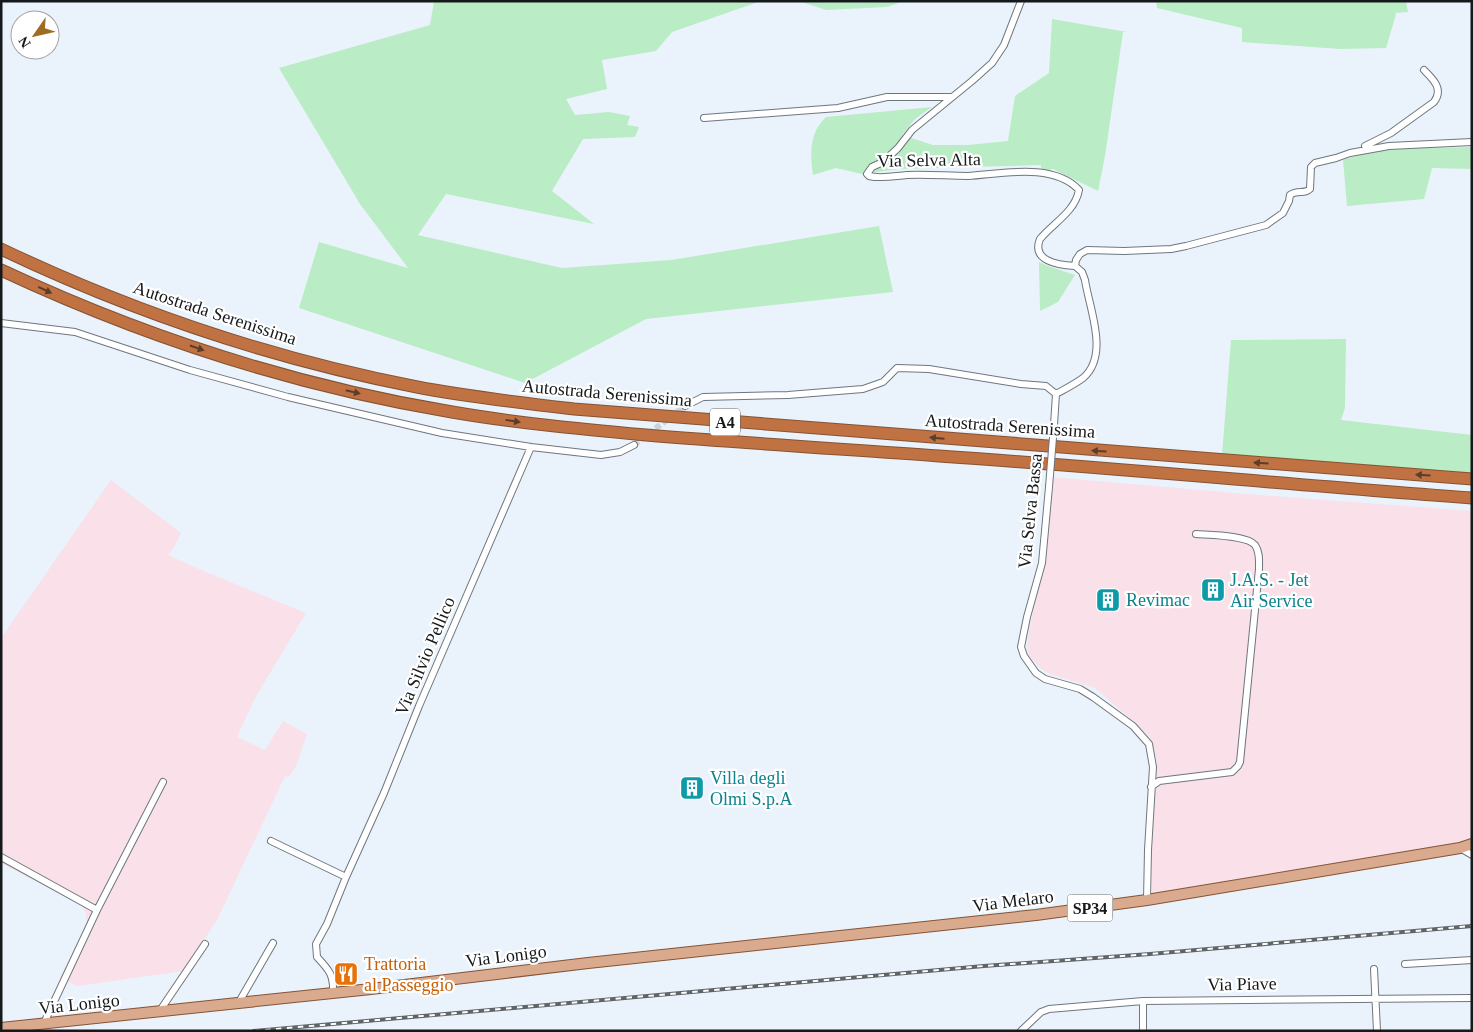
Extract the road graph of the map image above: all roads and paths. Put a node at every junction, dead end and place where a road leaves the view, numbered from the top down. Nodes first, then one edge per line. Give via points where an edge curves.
1 (1021, 1) edge
2 (1424, 70) dead end
3 (952, 97) junction
4 (704, 118) dead end
5 (1472, 142) edge
6 (1357, 151) junction
7 (1, 249) edge
8 (1075, 266) junction
9 (1, 270) edge
10 (1, 323) edge
11 (1056, 394) junction
12 (685, 406) tunnel mouth
13 (634, 445) tunnel mouth
14 (531, 447) junction
15 (1472, 479) edge
16 (1472, 498) edge
17 (1196, 534) dead end
18 (163, 782) dead end
19 (1151, 788) junction
20 (271, 841) dead end
21 (1472, 844) edge
22 (1460, 848) junction
23 (1472, 850) edge
24 (1472, 855) edge
25 (1, 857) edge
26 (346, 877) junction
27 (1147, 900) junction
28 (97, 910) junction
29 (273, 943) dead end
30 (205, 944) dead end
31 (717, 950) joint
32 (1472, 960) edge
33 (1405, 964) dead end
34 (1374, 969) dead end
35 (333, 993) junction
36 (1376, 998) junction
37 (1472, 998) edge
38 (1143, 1001) junction
39 (239, 1002) junction
40 (160, 1012) junction
41 (44, 1023) junction
42 (1, 1028) edge
43 (1022, 1031) edge
44 (1143, 1031) edge
45 (1377, 1031) edge

1 - 3 street, Via Selva Alta via 997,57
2 - 6 street via 1438,86 1434,102 1391,133
3 - 4 street via 886,98 838,108
3 - 8 street, Via Selva Alta via 912,130 883,162 867,172 867,176 966,176 1027,171 1068,181 1079,190 1078,197 1040,239 1038,252 1047,260
5 - 6 street
6 - 8 street via 1315,163 1310,172 1310,189 1290,196 1283,213 1266,225 1170,249 1087,250 1080,254
15 -> 7 highway, Autostrada Serenissima / A4 via 574,410 461,394 328,367 235,341 104,294
8 - 11 street via 1085,280 1096,336 1096,356 1084,377
9 -> 16 highway, Autostrada Serenissima / A4 via 102,313 228,358 354,392 456,413 671,437
10 - 14 street via 75,332 190,370 288,397 442,433
11 - 12 street via 1046,386 929,369 897,368 883,382 863,388 788,395 703,397
11 - 19 street, Via Selva Bassa, bridge via 1042,563 1023,633 1024,656 1036,673 1093,696 1143,736 1152,756
13 - 14 street via 620,452 601,455
14 - 26 street, Via Silvio Pellico
17 - 19 street via 1247,539 1256,546 1259,554 1240,762 1232,772 1159,781
18 - 28 street
19 - 27 street, Via Selva Bassa
20 - 26 street
21 - 22 main road, Via Melaro / SP34
22 - 23 main road, Via Melaro / SP34
22 - 24 street
22 - 27 main road, Via Melaro / SP34
25 - 28 street
26 - 35 street, Via Silvio Pellico via 316,944 317,957 334,978
27 - 31 main road, Via Melaro / SP34
28 - 41 street
29 - 39 street
30 - 40 street
31 - 35 main road, Via Lonigo / SP34
32 - 33 street
34 - 36 street
35 - 39 main road, Via Lonigo / SP34
36 - 37 street, Via Piave
36 - 38 street, Via Piave
36 - 45 street
38 - 43 street, Via Piave via 1049,1009 1041,1012
38 - 44 street
39 - 40 main road, Via Lonigo / SP34
40 - 41 main road, Via Lonigo / SP34
41 - 42 main road, Via Lonigo / SP34

